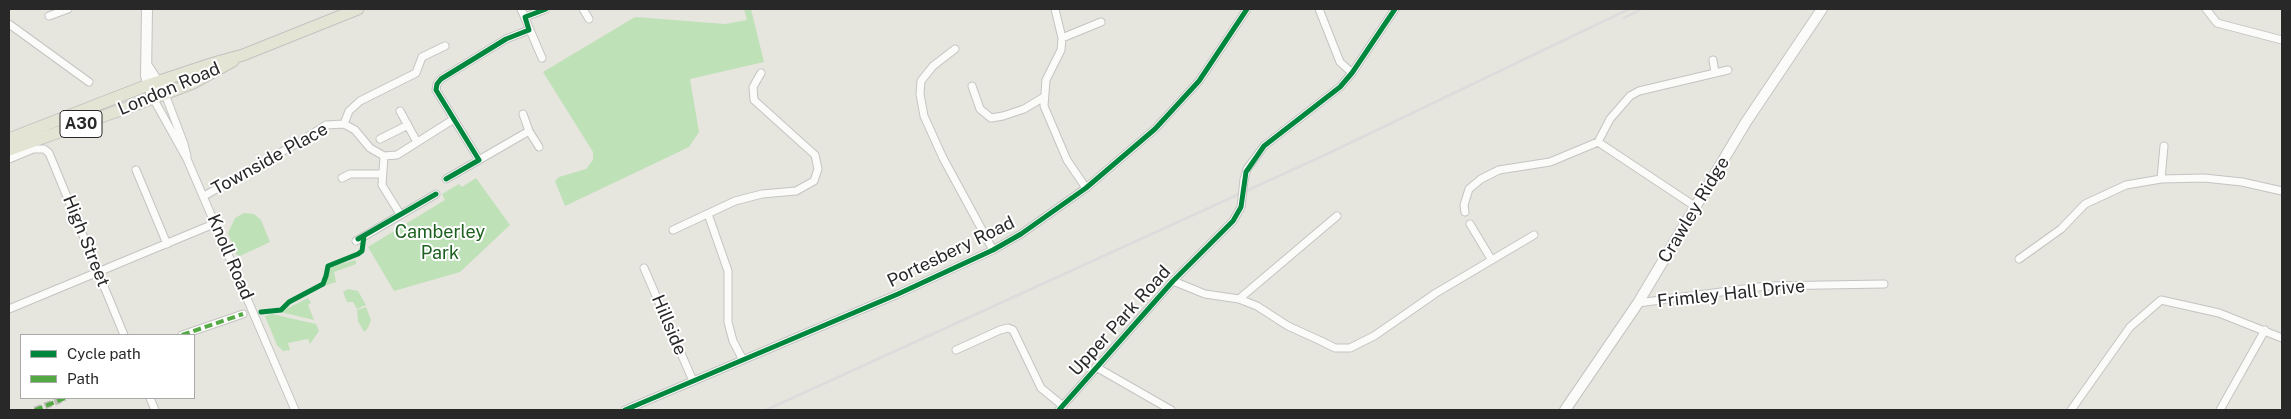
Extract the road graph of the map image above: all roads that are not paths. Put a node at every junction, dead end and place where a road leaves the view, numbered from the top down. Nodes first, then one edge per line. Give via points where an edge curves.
1 (68, 9) edge
2 (147, 9) edge
3 (358, 9) edge
4 (521, 9) edge
5 (546, 9) edge
6 (583, 9) edge
7 (1055, 9) edge
8 (1247, 9) edge
9 (1319, 9) edge
10 (1395, 9) edge
11 (1822, 9) edge
12 (2206, 9) edge
13 (49, 16) dead end
14 (525, 17) junction
15 (589, 19) dead end
16 (1101, 22) dead end
17 (9, 24) edge
18 (529, 30) junction
19 (1062, 38) junction
20 (2282, 40) edge
21 (445, 46) dead end
22 (955, 49) dead end
23 (243, 55) junction
24 (542, 58) dead end
25 (1712, 60) dead end
26 (1728, 70) dead end
27 (1352, 73) junction
28 (1715, 73) junction
29 (762, 74) dead end
30 (89, 82) dead end
31 (153, 84) junction
32 (972, 86) dead end
33 (165, 94) junction
34 (1044, 97) junction
35 (153, 98) junction
36 (400, 110) dead end
37 (523, 114) dead end
38 (454, 119) junction
39 (344, 124) junction
40 (408, 125) junction
41 (529, 131) junction
42 (380, 138) dead end
43 (9, 139) edge
44 (417, 142) junction
45 (1598, 142) junction
46 (2164, 146) dead end
47 (539, 147) dead end
48 (9, 150) edge
49 (384, 156) junction
50 (9, 159) edge
51 (187, 159) junction
52 (479, 160) junction
53 (136, 170) dead end
54 (382, 174) junction
55 (342, 178) dead end
56 (446, 179) dead end
57 (2161, 179) junction
58 (1086, 188) junction
59 (2282, 191) edge
60 (436, 194) dead end
61 (204, 196) junction
62 (1696, 207) junction
63 (1465, 212) dead end
64 (400, 214) junction
65 (708, 214) junction
66 (1337, 216) dead end
67 (216, 223) junction
68 (1470, 224) dead end
69 (673, 230) dead end
70 (1534, 235) dead end
71 (356, 241) dead end
72 (167, 244) junction
73 (993, 250) junction
74 (1491, 259) junction
75 (2019, 259) dead end
76 (644, 268) dead end
77 (99, 272) junction
78 (1173, 281) junction
79 (1884, 284) dead end
80 (1239, 299) junction
81 (1638, 304) junction
82 (9, 309) edge
83 (243, 314) dead end
84 (2265, 330) junction
85 (124, 334) edge
86 (185, 334) edge
87 (2282, 338) edge
88 (956, 350) dead end
89 (743, 360) junction
90 (1096, 367) junction
91 (693, 381) junction
92 (1061, 408) edge
93 (295, 410) edge
94 (625, 410) edge
95 (1171, 410) edge
96 (1565, 410) edge
97 (2071, 410) edge
98 (2220, 410) edge

1 - 13 street
2 - 31 street via 147,66
3 - 23 main road, London Road / A30
4 - 14 street
5 - 14 street
6 - 15 street
7 - 19 street
8 - 58 street, Portesbery Road via 1199,81 1155,129
9 - 27 street via 1340,62
10 - 27 street
11 - 62 street, Crawley Ridge via 1746,122
12 - 20 street via 2217,23
14 - 18 street
16 - 19 street
17 - 30 street
18 - 24 street
18 - 38 street via 506,39 440,79 436,90
19 - 34 street via 1061,50 1046,80
21 - 39 street via 422,57 416,73 360,101 349,111
22 - 73 street via 921,81 924,116
23 - 31 main road, London Road / A30
23 - 33 main road, London Road / A30
25 - 28 street
26 - 28 street
27 - 78 street, Upper Park Road, bridge via 1340,87 1264,146 1247,169 1238,215
28 - 45 street via 1630,96 1610,119
29 - 65 street via 753,87 754,100 815,156 818,174 814,181 796,191 773,192 744,199 720,206
31 - 33 street
31 - 35 street
31 - 43 main road, London Road / A30
32 - 34 street via 980,109 991,118 1024,109
33 - 35 main road, London Road / A30
33 - 51 street, Knoll Road
34 - 58 street via 1049,122 1067,160
35 - 48 main road, London Road / A30
35 - 51 street, Knoll Road
36 - 40 street
37 - 41 street
38 - 44 street
38 - 52 street
39 - 49 street, Townside Place
39 - 61 street, Townside Place via 326,125
40 - 42 street
40 - 44 street
41 - 47 street
41 - 52 street
44 - 49 street via 397,155
45 - 62 street
45 - 63 street via 1550,162 1499,170 1481,179 1469,189
46 - 57 street
49 - 54 street
50 - 77 street, High Street via 33,149 44,149 52,158
51 - 61 street, Knoll Road
52 - 56 street
53 - 72 street
54 - 55 street via 350,174
54 - 64 street via 382,184
57 - 59 street via 2204,178
57 - 75 street via 2126,185 2085,204 2061,229
58 - 73 street, Portesbery Road
60 - 64 street
61 - 67 street, Knoll Road
62 - 81 street, Crawley Ridge
64 - 71 street
65 - 69 street
65 - 89 street via 728,271 728,322
66 - 80 street
67 - 72 street
67 - 93 street, Knoll Road
68 - 74 street
70 - 74 street
72 - 77 street
73 - 89 street, Portesbery Road
74 - 80 street via 1374,336 1350,348 1335,348
76 - 91 street, Hillside
77 - 82 street
77 - 85 street, High Street
78 - 80 street via 1205,294
78 - 90 street, Upper Park Road
79 - 81 street, Frimley Hall Drive via 1766,286
81 - 96 street, Crawley Ridge
83 - 86 street
84 - 87 street
84 - 97 street via 2219,313 2161,300 2130,327
84 - 98 street
88 - 92 street via 1000,330 1013,330 1041,388
89 - 91 street, Portesbery Road
90 - 92 street, Upper Park Road
90 - 95 street
91 - 94 street, Portesbery Road

